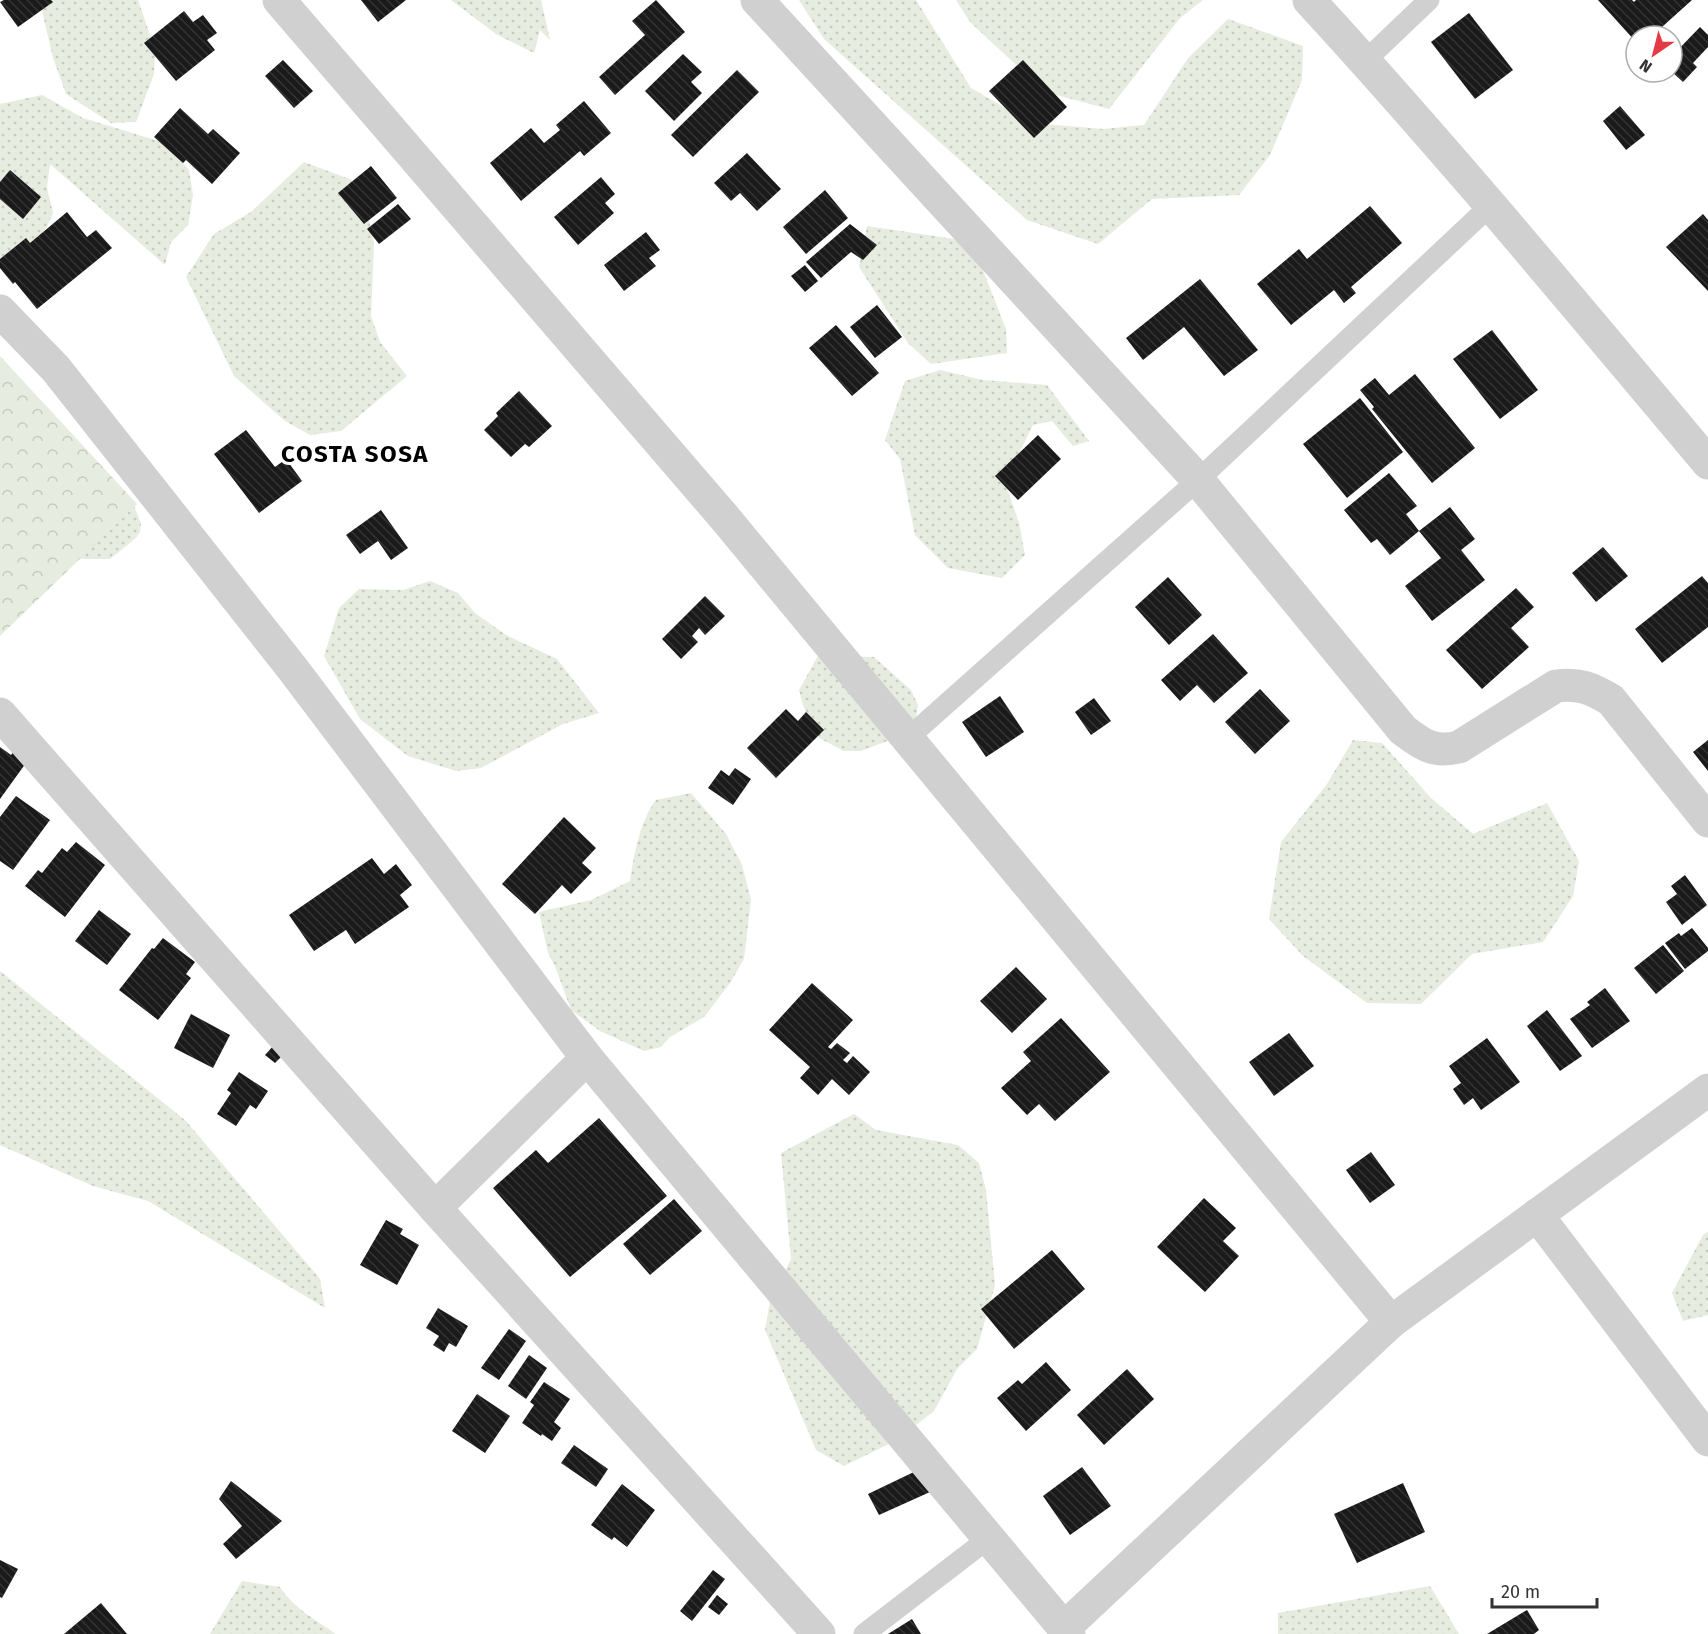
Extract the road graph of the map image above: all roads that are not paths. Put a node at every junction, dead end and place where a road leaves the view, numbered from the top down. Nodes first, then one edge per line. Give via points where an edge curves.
1 (279, 0) edge
2 (757, 0) edge
3 (1309, 0) edge
4 (1429, 0) edge
5 (1365, 62) junction
6 (1491, 205) junction
7 (0, 311) edge
8 (1708, 464) edge
9 (1198, 480) junction
10 (0, 714) edge
11 (908, 738) junction
12 (1708, 821) edge
13 (587, 1058) junction
14 (1708, 1090) edge
15 (435, 1208) junction
16 (1537, 1215) junction
17 (1391, 1322) junction
18 (1708, 1440) edge
19 (989, 1538) junction
20 (1066, 1631) edge
21 (819, 1634) edge
22 (864, 1634) edge

1 - 11 street via 724,517
2 - 9 street
3 - 5 street
4 - 5 lane
5 - 6 street
6 - 8 street
6 - 9 lane
7 - 13 street via 56,369 292,668
9 - 11 lane
9 - 12 street via 1403,730 1422,745 1444,750 1459,747 1556,686 1571,684 1592,689 1611,700
10 - 15 street
11 - 17 street
13 - 15 street
13 - 19 street
14 - 16 street
15 - 21 street
16 - 17 street
16 - 18 street
17 - 20 street
19 - 20 street
19 - 22 lane

